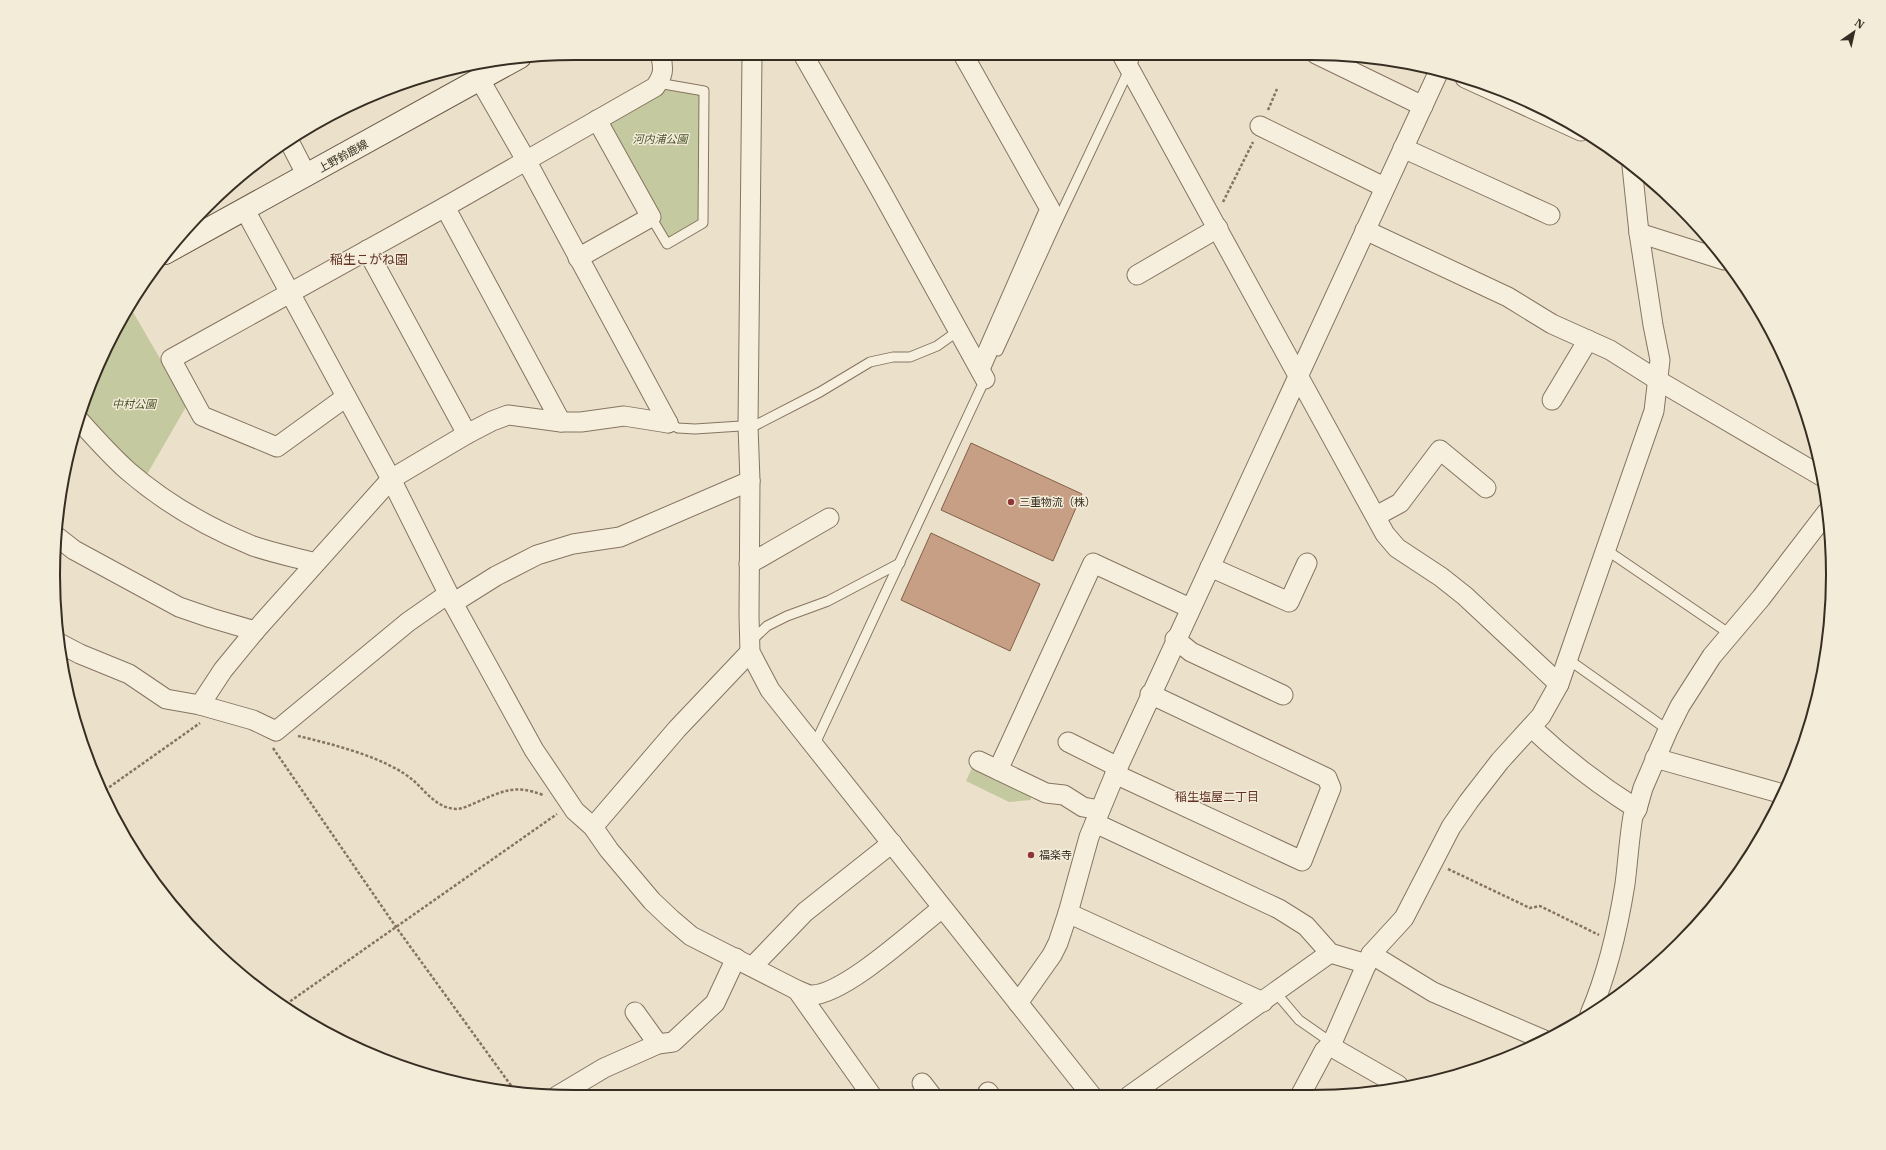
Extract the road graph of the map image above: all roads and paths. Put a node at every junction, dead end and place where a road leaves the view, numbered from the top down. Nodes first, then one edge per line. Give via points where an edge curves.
1 (662, 60) edge
2 (752, 60) edge
3 (806, 60) edge
4 (966, 60) edge
5 (1129, 60) edge
6 (1130, 60) edge
7 (1329, 61) edge
8 (508, 64) edge
9 (1436, 76) edge
10 (480, 80) junction
11 (658, 83) junction
12 (1277, 89) dead end
13 (1423, 106) junction
14 (598, 120) junction
15 (1260, 126) junction
16 (291, 146) edge
17 (1403, 148) junction
18 (526, 160) junction
19 (1633, 172) edge
20 (307, 176) junction
21 (1384, 187) junction
22 (445, 207) junction
23 (245, 210) junction
24 (1550, 215) dead end
25 (651, 217) junction
26 (1215, 224) junction
27 (1365, 230) junction
28 (1639, 233) junction
29 (179, 245) edge
30 (367, 250) junction
31 (578, 258) junction
32 (1717, 258) edge
33 (1137, 275) dead end
34 (290, 293) junction
35 (958, 331) junction
36 (1588, 340) junction
37 (982, 374) junction
38 (1299, 374) junction
39 (1659, 381) junction
40 (346, 397) junction
41 (1552, 400) dead end
42 (561, 422) junction
43 (668, 423) junction
44 (83, 424) edge
45 (748, 426) junction
46 (467, 434) junction
47 (1815, 473) edge
48 (391, 479) junction
49 (750, 481) junction
50 (1486, 488) dead end
51 (1376, 516) junction
52 (1823, 517) edge
53 (829, 518) dead end
54 (61, 540) edge
55 (1605, 549) junction
56 (314, 563) junction
57 (900, 563) junction
58 (1307, 563) dead end
59 (749, 564) junction
60 (1210, 567) junction
61 (451, 598) junction
62 (1190, 608) junction
63 (255, 631) junction
64 (1730, 634) junction
65 (1175, 639) junction
66 (65, 646) edge
67 (750, 647) junction
68 (1569, 660) junction
69 (1559, 684) junction
70 (1150, 694) junction
71 (1283, 695) dead end
72 (208, 708) junction
73 (1532, 728) junction
74 (1668, 730) junction
75 (274, 738) junction
76 (1068, 742) dead end
77 (814, 746) junction
78 (1655, 758) junction
79 (979, 761) dead end
80 (998, 770) junction
81 (1116, 770) junction
82 (107, 789) edge
83 (1778, 793) edge
84 (548, 797) dead end
85 (1637, 809) junction
86 (575, 811) junction
87 (1097, 817) junction
88 (593, 827) junction
89 (892, 843) junction
90 (1433, 861) junction
91 (942, 908) junction
92 (1068, 913) junction
93 (396, 927) junction
94 (1614, 943) junction
95 (1330, 953) junction
96 (736, 958) junction
97 (1369, 959) junction
98 (753, 966) junction
99 (797, 990) junction
100 (1269, 998) junction
101 (288, 1003) edge
102 (1018, 1003) junction
103 (1594, 1005) edge
104 (635, 1012) dead end
105 (1538, 1037) edge
106 (658, 1044) junction
107 (1331, 1044) junction
108 (1395, 1083) edge
109 (512, 1086) edge
110 (567, 1090) edge
111 (868, 1090) edge
112 (1087, 1090) edge
113 (1138, 1090) edge
114 (1303, 1090) edge

1 - 11 street via 663,76
2 - 45 street
3 - 35 street
4 - 37 street via 1050,209
5 - 37 lane via 1057,222
6 - 26 street
7 - 13 street
8 - 10 main road, 上野鈴鹿線
9 - 13 street
10 - 18 street
10 - 20 main road, 上野鈴鹿線
11 - 14 street
11 - 25 lane via 704,91 703,224 667,244
12 - 15 path
13 - 17 street
14 - 18 street
14 - 25 street
15 - 21 street
15 - 26 path
16 - 20 street
17 - 21 street
17 - 24 street
18 - 22 street
18 - 31 street
19 - 28 street
20 - 23 main road, 上野鈴鹿線
21 - 27 street
22 - 30 street
22 - 42 street
23 - 29 main road, 上野鈴鹿線
23 - 34 street
25 - 31 street
26 - 33 street
26 - 38 street
27 - 36 street via 1508,297 1552,324
27 - 38 street
28 - 32 street
28 - 39 street via 1660,360
30 - 34 street
30 - 46 street
31 - 43 street
34 - 40 street
34 - 40 street via 171,359 195,404 202,416 277,447
35 - 37 street
35 - 45 lane via 937,346 910,358 893,357 870,362 820,392 756,425
36 - 39 street via 1610,350
36 - 41 street
37 - 57 lane
38 - 51 street
38 - 60 street
39 - 47 street
39 - 55 street via 1654,411
40 - 48 street
42 - 43 street via 624,416
42 - 46 street via 508,415
43 - 45 lane via 678,428 695,429
44 - 56 street via 129,472 176,506 254,546
45 - 49 street
46 - 48 street
48 - 56 street
48 - 61 street
49 - 59 street
49 - 61 street via 620,537 573,544 537,555
50 - 51 street via 1440,450 1400,503
51 - 69 street via 1385,534 1397,548 1465,596
52 - 64 street
53 - 59 street
54 - 63 street via 74,550 179,607
55 - 64 lane
55 - 68 street
56 - 63 street
57 - 67 lane via 828,601 767,626
57 - 77 lane
58 - 60 street via 1289,602
59 - 67 street
60 - 62 street
61 - 75 street via 408,622
61 - 86 street via 534,750
62 - 65 street
62 - 80 street via 1093,563
63 - 72 street via 223,670
64 - 74 street via 1712,656
65 - 70 street
65 - 71 street via 1191,652
66 - 72 street via 129,674 166,699
67 - 77 street via 770,690
67 - 88 street
68 - 69 street
68 - 74 lane
69 - 73 street
70 - 81 street
70 - 81 street via 1327,778 1331,788 1302,861
72 - 75 street via 253,720
72 - 82 path
73 - 85 street via 1602,787
73 - 90 street via 1480,785 1451,828
74 - 78 street
75 - 84 path via 326,743 376,760 403,773 444,807 457,809 505,790 518,788
75 - 93 path
76 - 81 street
77 - 89 street
78 - 83 street
78 - 85 street
79 - 80 street
80 - 87 street via 1046,793 1064,795
81 - 87 street
85 - 94 street via 1633,816 1625,883
86 - 88 street
86 - 93 path via 567,806
87 - 92 street
87 - 95 street via 1279,909 1306,926
88 - 96 street via 609,850 671,920 692,936
89 - 91 street
89 - 98 street via 805,912
90 - 94 path via 1530,908 1540,906
90 - 97 street via 1404,918
91 - 99 street via 853,978 829,991 811,995
91 - 102 street
92 - 100 street
92 - 102 street via 1052,955
93 - 101 path
93 - 109 path
94 - 103 street
95 - 97 street
95 - 100 street
96 - 98 street
96 - 106 street via 715,1003 673,1042
97 - 105 street via 1433,992
97 - 107 street
98 - 99 street
99 - 111 street
100 - 107 lane
100 - 113 street
102 - 112 street
104 - 106 street
106 - 110 street via 604,1068
107 - 108 street
107 - 114 street via 1324,1051

